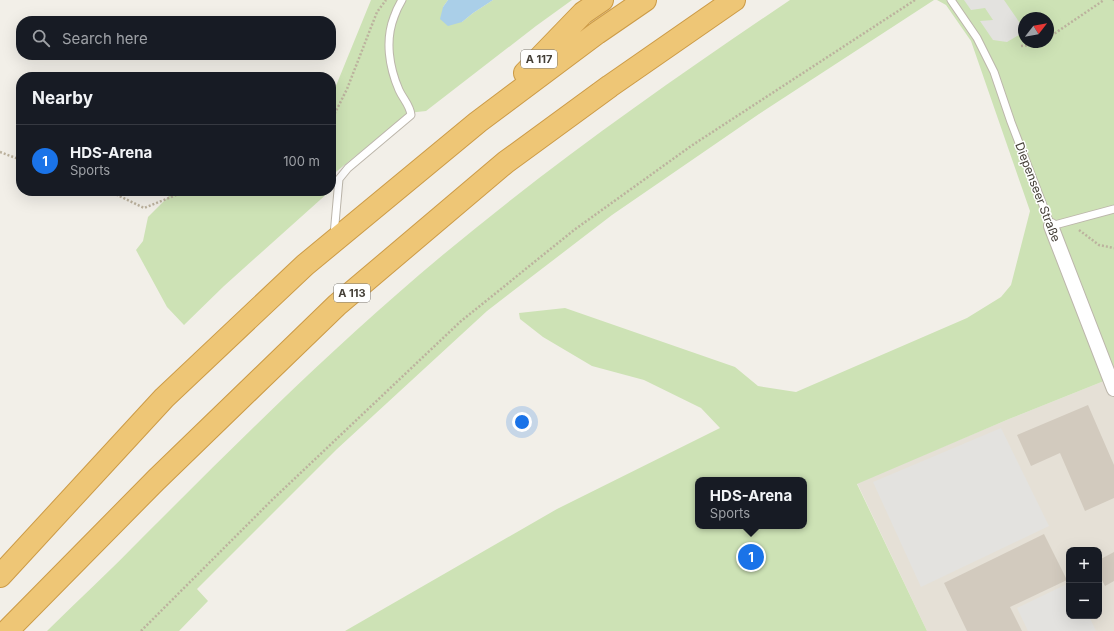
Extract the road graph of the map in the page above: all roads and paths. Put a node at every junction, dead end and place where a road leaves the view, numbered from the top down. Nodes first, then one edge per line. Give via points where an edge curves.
1 (387, 0) edge
2 (402, 0) edge
3 (602, 0) edge
4 (645, 0) edge
5 (734, 0) edge
6 (916, 0) edge
7 (951, 0) edge
8 (1104, 0) edge
9 (1054, 34) edge
10 (336, 111) edge
11 (478, 122) junction
12 (0, 152) edge
13 (16, 158) edge
14 (119, 196) edge
15 (174, 196) edge
16 (1114, 209) edge
17 (1066, 221) junction
18 (1051, 226) junction
19 (333, 242) junction
20 (1114, 248) edge
21 (1114, 389) edge
22 (0, 576) edge
23 (8, 631) edge
24 (141, 631) edge

1 - 10 path via 377,12
2 - 19 lane via 390,32 390,63 399,91 410,108 411,115 338,179
3 - 11 highway, A 117 via 583,13
4 - 11 highway via 596,33
5 - 23 highway, A 113 via 506,162 338,305 156,480
6 - 24 path via 685,150 574,230 460,322 272,500
7 - 18 lane, Diepenseer Straße via 977,38 994,72
8 - 9 path
11 - 19 highway
12 - 13 path
14 - 15 path via 144,208
16 - 17 lane
17 - 18 lane
17 - 20 path via 1100,246
18 - 21 street, Diepenseer Straße
19 - 22 highway via 164,398

